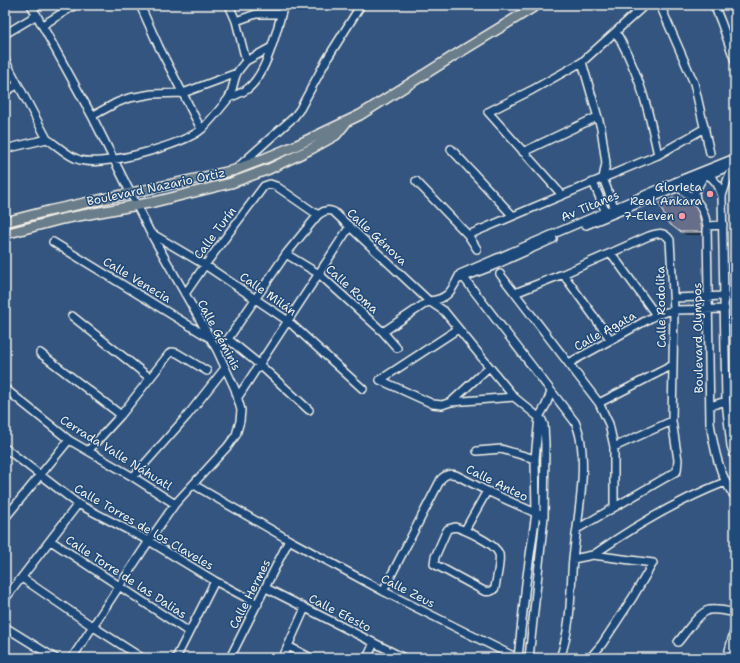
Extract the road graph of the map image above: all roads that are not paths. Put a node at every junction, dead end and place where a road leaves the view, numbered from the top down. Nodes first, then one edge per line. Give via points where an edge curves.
1 (31, 5) edge
2 (75, 5) edge
3 (140, 5) edge
4 (229, 5) edge
5 (284, 5) edge
6 (361, 5) edge
7 (537, 5) edge
8 (645, 5) edge
9 (660, 5) edge
10 (714, 5) edge
11 (281, 14) junction
12 (37, 15) junction
13 (236, 21) junction
14 (43, 25) junction
15 (616, 32) junction
16 (5, 34) edge
17 (270, 48) junction
18 (5, 60) edge
19 (246, 61) junction
20 (582, 62) junction
21 (735, 62) edge
22 (237, 73) junction
23 (17, 85) junction
24 (5, 92) edge
25 (184, 93) junction
26 (229, 98) junction
27 (92, 116) junction
28 (598, 117) junction
29 (346, 123) junction
30 (705, 128) junction
31 (201, 130) junction
32 (47, 139) junction
33 (5, 149) edge
34 (450, 149) dead end
35 (523, 152) junction
36 (710, 153) dead end
37 (658, 155) junction
38 (735, 158) edge
39 (114, 160) junction
40 (735, 165) edge
41 (235, 170) junction
42 (704, 175) junction
43 (602, 178) junction
44 (416, 181) dead end
45 (593, 182) junction
46 (717, 183) junction
47 (677, 187) junction
48 (132, 193) junction
49 (562, 195) junction
50 (722, 196) junction
51 (696, 200) junction
52 (138, 206) junction
53 (615, 210) junction
54 (606, 214) junction
55 (318, 215) junction
56 (513, 216) junction
57 (5, 222) edge
58 (723, 225) junction
59 (350, 226) junction
60 (707, 226) junction
61 (150, 232) junction
62 (5, 234) edge
63 (468, 235) junction
64 (53, 242) dead end
65 (477, 249) dead end
66 (611, 253) junction
67 (286, 254) junction
68 (205, 265) junction
69 (319, 274) junction
70 (500, 274) dead end
71 (563, 274) junction
72 (460, 278) junction
73 (515, 293) junction
74 (185, 294) junction
75 (725, 296) junction
76 (708, 297) junction
77 (256, 298) junction
78 (674, 298) junction
79 (429, 301) junction
80 (708, 309) junction
81 (725, 309) junction
82 (674, 310) junction
83 (656, 315) junction
84 (72, 316) dead end
85 (288, 321) junction
86 (458, 329) junction
87 (383, 332) junction
88 (209, 337) junction
89 (228, 339) junction
90 (611, 340) junction
91 (397, 348) dead end
92 (217, 350) junction
93 (40, 353) dead end
94 (569, 363) junction
95 (260, 365) junction
96 (672, 365) junction
97 (489, 367) junction
98 (225, 368) junction
99 (207, 371) dead end
100 (150, 378) junction
101 (363, 389) dead end
102 (8, 391) dead end
103 (551, 392) junction
104 (514, 397) junction
105 (238, 398) junction
106 (726, 401) junction
107 (452, 402) junction
108 (599, 403) junction
109 (710, 406) junction
110 (309, 410) dead end
111 (121, 415) junction
112 (539, 417) junction
113 (672, 421) junction
114 (69, 440) junction
115 (614, 447) junction
116 (5, 448) edge
117 (88, 451) junction
118 (477, 451) dead end
119 (735, 458) edge
120 (535, 459) junction
121 (41, 476) junction
122 (133, 476) junction
123 (725, 482) junction
124 (194, 485) junction
125 (487, 491) junction
126 (735, 497) edge
127 (78, 504) junction
128 (175, 504) junction
129 (8, 507) edge
130 (614, 507) junction
131 (536, 513) junction
132 (544, 516) junction
133 (5, 518) edge
134 (577, 529) junction
135 (465, 530) junction
136 (290, 540) junction
137 (51, 541) junction
138 (149, 541) junction
139 (594, 555) junction
140 (573, 559) junction
141 (22, 578) junction
142 (215, 581) junction
143 (119, 586) junction
144 (266, 588) junction
145 (383, 591) junction
146 (5, 599) edge
147 (258, 604) junction
148 (305, 608) junction
149 (735, 613) edge
150 (92, 626) junction
151 (5, 627) edge
152 (735, 628) edge
153 (189, 632) junction
154 (678, 642) dead end
155 (374, 643) junction
156 (288, 646) junction
157 (284, 654) dead end
158 (55, 658) edge
159 (72, 658) edge
160 (142, 658) edge
161 (176, 658) edge
162 (230, 658) edge
163 (312, 658) edge
164 (367, 658) edge
165 (404, 658) edge
166 (517, 658) edge
167 (529, 658) edge
168 (560, 658) edge
169 (590, 658) edge
170 (727, 658) edge

1 - 12 street, Calle Géminis
2 - 14 street
3 - 25 street
4 - 13 street
5 - 11 street
6 - 41 street via 294,117
7 - 29 main road, Boulevard Nazario Ortiz
8 - 15 street
9 - 30 street via 694,83
10 - 21 street
11 - 13 street via 256,14
11 - 17 street
12 - 14 street, Calle Géminis
12 - 16 street
13 - 19 street
14 - 27 street, Calle Géminis
15 - 20 street
15 - 37 street via 630,59 647,107
17 - 19 street
17 - 26 street via 267,60 254,82 247,90
18 - 23 street
19 - 22 street
20 - 28 street
20 - 35 street via 488,112
22 - 25 street
22 - 26 street
23 - 24 street
23 - 32 street
25 - 27 street via 129,98
25 - 31 street
26 - 31 street
27 - 39 street, Calle Géminis
28 - 35 street
28 - 43 street via 606,163
29 - 41 main road, Boulevard Nazario Ortiz
29 - 52 main road, Boulevard Nazario Ortiz via 336,135 311,150 269,169 232,183
30 - 36 street
30 - 37 street
31 - 39 street via 184,140
32 - 33 street
32 - 39 street via 80,160
34 - 56 street
35 - 49 street
37 - 43 street
38 - 42 street, Av Titanes
39 - 48 street, Calle Géminis
40 - 42 street, Av Titanes
40 - 50 street
41 - 48 main road, Boulevard Nazario Ortiz
42 - 46 street
42 - 46 street via 705,180
42 - 47 street, Av Titanes
42 - 51 street via 695,192
42 - 53 street, Av Titanes
43 - 45 street
43 - 53 street
44 - 63 street
45 - 49 street
45 - 54 street
46 - 50 street
47 - 51 street, Boulevard Olympos
47 - 53 street, Av Titanes
48 - 52 street, Calle Géminis
48 - 57 main road, Boulevard Nazario Ortiz
49 - 56 street
50 - 58 street
51 - 60 street, Boulevard Olympos via 703,209
52 - 61 street, Calle Géminis
52 - 62 main road, Boulevard Nazario Ortiz via 62,219
53 - 54 street, Av Titanes
54 - 72 street, Av Titanes
55 - 59 street, Calle Génova via 324,210 329,210
55 - 67 street
55 - 68 street, Calle Turín via 276,186 264,186
56 - 63 street
58 - 60 street
58 - 75 street
59 - 69 street
59 - 79 street, Calle Génova
60 - 76 street, Boulevard Olympos
61 - 68 street, Calle Milán
61 - 74 street, Calle Géminis
63 - 65 street
64 - 88 street, Calle Venecia
66 - 71 street, Calle Rodolita
66 - 78 street, Calle Rodolita via 649,236 662,233 667,235 671,247
66 - 83 street
67 - 69 street, Calle Roma
67 - 77 street
68 - 74 street, Calle Turín
68 - 77 street, Calle Milán
69 - 85 street
69 - 87 street, Calle Roma
70 - 73 street
71 - 73 street, Calle Rodolita
71 - 90 street
72 - 79 street via 450,293
72 - 103 street
73 - 94 street
74 - 88 street, Calle Géminis
75 - 76 street
75 - 81 street
76 - 78 street
76 - 80 street, Boulevard Olympos
77 - 85 street, Calle Milán
77 - 89 street
78 - 82 street, Calle Rodolita
79 - 86 street, Calle Génova via 444,311
79 - 87 street
80 - 81 street, Calle Agata
80 - 82 street, Calle Agata
80 - 109 street, Boulevard Olympos
81 - 106 street
82 - 83 street, Calle Agata
82 - 96 street, Calle Rodolita
83 - 90 street, Calle Agata
84 - 100 street
85 - 95 street
85 - 101 street, Calle Milán
86 - 97 street, Calle Génova
86 - 107 street via 380,380 433,404 442,406
87 - 91 street, Calle Roma
88 - 92 street, Calle Géminis
89 - 92 street
89 - 95 street
90 - 94 street, Calle Agata
92 - 98 street, Calle Géminis
93 - 111 street
94 - 108 street
95 - 105 street
95 - 110 street
96 - 108 street
96 - 113 street, Calle Rodolita
97 - 104 street, Calle Génova
97 - 107 street
98 - 105 street, Calle Géminis
98 - 122 street via 187,416
99 - 100 street via 172,352
100 - 111 street
102 - 114 street, Cerrada Valle Náhuatl
103 - 112 street
103 - 134 street via 575,422 581,441 582,486
104 - 107 street
104 - 112 street, Calle Génova
105 - 124 street, Calle Géminis via 241,410 236,435
106 - 109 street
106 - 119 street via 731,446
108 - 115 street via 609,424
109 - 123 street, Boulevard Olympos via 713,442
111 - 117 street
112 - 120 street
112 - 132 street via 545,436
113 - 115 street
113 - 130 street, Calle Rodolita via 678,460 677,471
114 - 117 street, Cerrada Valle Náhuatl
114 - 121 street
115 - 130 street
116 - 121 street, Calle Torres de los Claveles
117 - 122 street, Cerrada Valle Náhuatl
118 - 120 street via 501,449
120 - 131 street
121 - 127 street, Calle Torres de los Claveles
121 - 129 street
122 - 128 street, Cerrada Valle Náhuatl
123 - 126 street, Boulevard Olympos
123 - 139 street via 663,510 627,531
124 - 128 street, Calle Géminis
124 - 136 street, Calle Zeus
125 - 131 street, Calle Anteo
125 - 135 street
125 - 145 street, Calle Anteo via 452,474 441,479
127 - 137 street
127 - 138 street, Calle Torres de los Claveles
128 - 138 street, Calle Géminis
129 - 133 street
130 - 134 street, Calle Rodolita
131 - 132 street, Calle Anteo
131 - 166 street
132 - 167 street
134 - 140 street
135 - 135 street via 496,549 499,555 495,588 491,592 484,591 433,562 448,529 455,527
136 - 144 street, Calle Hermes
136 - 145 street, Calle Zeus
137 - 141 street
137 - 143 street, Calle Torre de las Dalias
138 - 142 street, Calle Torres de los Claveles
138 - 143 street, Calle Géminis
139 - 140 street
139 - 169 street via 653,563 602,644
140 - 168 street via 568,629
141 - 146 street
141 - 150 street
142 - 147 street, Calle Torres de los Claveles
142 - 153 street
143 - 150 street, Calle Géminis
143 - 153 street, Calle Torre de las Dalias
144 - 147 street, Calle Hermes
144 - 148 street, Calle Efesto
145 - 166 street, Calle Zeus
147 - 162 street, Calle Hermes
148 - 155 street, Calle Efesto
148 - 156 street
149 - 154 street via 708,610
150 - 159 street, Calle Géminis
150 - 160 street
151 - 158 street
152 - 170 street
153 - 161 street
155 - 164 street
155 - 165 street, Calle Efesto
156 - 157 street
156 - 163 street

